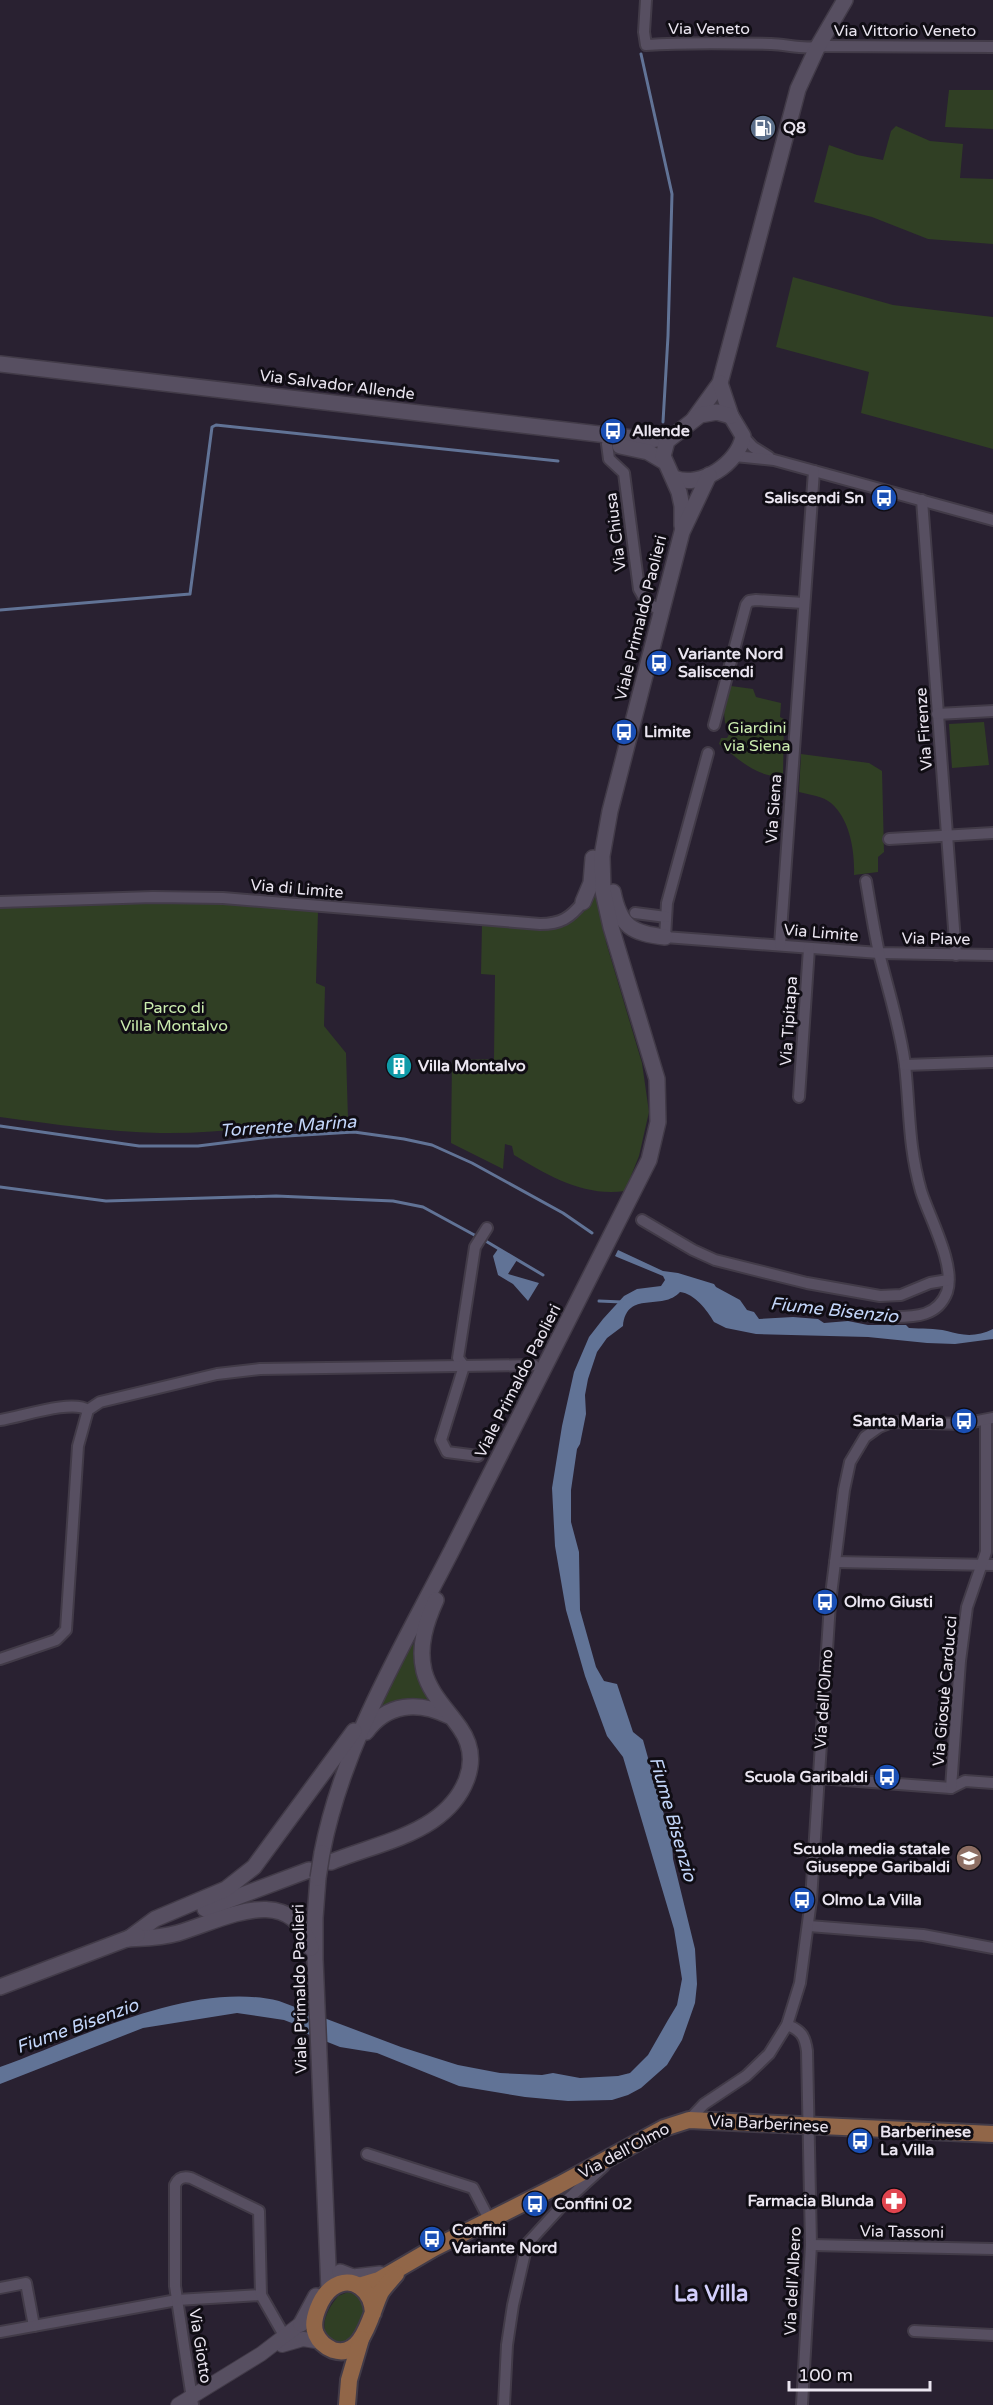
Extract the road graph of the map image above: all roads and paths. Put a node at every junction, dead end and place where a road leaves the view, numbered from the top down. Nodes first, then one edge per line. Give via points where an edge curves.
1 (646, 0) edge
2 (845, 0) edge
3 (993, 47) edge
4 (817, 48) junction
5 (0, 364) edge
6 (0, 373) edge
7 (720, 383) junction
8 (731, 416) junction
9 (694, 418) junction
10 (670, 436) junction
11 (742, 436) junction
12 (607, 444) junction
13 (735, 456) junction
14 (774, 460) junction
15 (665, 462) junction
16 (814, 471) junction
17 (709, 475) junction
18 (674, 478) junction
19 (922, 500) junction
20 (993, 520) edge
21 (682, 532) junction
22 (804, 603) junction
23 (662, 611) junction
24 (993, 711) edge
25 (938, 714) junction
26 (714, 725) dead end
27 (708, 753) dead end
28 (621, 768) junction
29 (993, 833) edge
30 (947, 836) junction
31 (889, 839) dead end
32 (866, 881) dead end
33 (0, 902) edge
34 (583, 902) joint
35 (635, 913) dead end
36 (666, 917) junction
37 (665, 937) junction
38 (780, 945) junction
39 (809, 948) junction
40 (879, 953) junction
41 (956, 955) junction
42 (993, 955) edge
43 (993, 1062) edge
44 (905, 1065) junction
45 (799, 1097) dead end
46 (642, 1220) dead end
47 (487, 1228) dead end
48 (948, 1280) junction
49 (894, 1317) dead end
50 (534, 1365) dead end
51 (464, 1366) junction
52 (88, 1410) junction
53 (990, 1419) edge
54 (0, 1420) edge
55 (478, 1456) dead end
56 (462, 1530) junction
57 (835, 1562) junction
58 (987, 1564) edge
59 (0, 1659) edge
60 (375, 1702) junction
61 (452, 1718) junction
62 (349, 1756) junction
63 (819, 1778) junction
64 (993, 1783) edge
65 (951, 1788) junction
66 (326, 1858) junction
67 (314, 1874) junction
68 (809, 1926) junction
69 (128, 1939) junction
70 (993, 1948) edge
71 (315, 1965) junction
72 (0, 1987) edge
73 (787, 2025) junction
74 (689, 2120) junction
75 (810, 2127) junction
76 (993, 2134) edge
77 (367, 2154) dead end
78 (563, 2192) junction
79 (489, 2220) junction
80 (327, 2243) junction
81 (811, 2245) junction
82 (993, 2249) edge
83 (398, 2268) junction
84 (340, 2272) junction
85 (356, 2285) junction
86 (0, 2288) edge
87 (329, 2290) junction
88 (261, 2295) junction
89 (177, 2300) junction
90 (319, 2309) junction
91 (373, 2313) junction
92 (302, 2324) junction
93 (34, 2326) junction
94 (914, 2331) dead end
95 (0, 2332) edge
96 (993, 2336) edge
97 (285, 2337) junction
98 (361, 2339) junction
99 (327, 2346) junction
100 (261, 2354) junction
101 (349, 2380) junction
102 (193, 2401) edge
103 (178, 2405) edge
104 (347, 2405) edge
105 (504, 2405) edge
106 (802, 2405) edge

1 - 4 street, Via Veneto via 646,45 686,42
2 - 4 main road
3 - 4 street, Via Vittorio Veneto
4 - 7 main road via 798,89
5 - 10 main road, Via Salvador Allende via 650,440
6 - 12 main road, Via Salvador Allende
7 - 8 main road
7 - 9 main road
8 - 9 main road via 710,412
8 - 11 main road
9 - 10 main road
10 - 15 main road via 664,449
11 - 13 main road
11 - 14 street
12 - 15 main road, Via Salvador Allende via 648,452
12 - 23 street, Via Chiusa via 609,459 624,473 639,589 647,603
13 - 14 street
13 - 17 main road, Viale Primaldo Paolieri
14 - 16 street
15 - 18 main road, Viale Primaldo Paolieri
16 - 19 street
16 - 22 street, Via Siena
17 - 18 main road, Viale Primaldo Paolieri via 691,482
17 - 21 main road, Viale Primaldo Paolieri
18 - 21 main road, Viale Primaldo Paolieri via 682,506
19 - 20 street
19 - 25 street, Via Firenze
21 - 23 main road, Viale Primaldo Paolieri
22 - 26 street via 749,601
22 - 38 street, Via Siena
23 - 28 main road, Viale Primaldo Paolieri
24 - 25 street
25 - 30 street, Via Firenze
27 - 36 street
28 - 34 main road via 606,792 595,834 591,883
28 - 37 main road via 622,789 611,864 614,896 630,928
28 - 56 main road, Viale Primaldo Paolieri via 605,832 602,880 611,927 657,1079 658,1122 649,1160
29 - 30 street
30 - 31 street
30 - 41 street, Via Firenze
32 - 40 street
33 - 34 street, Via di Limite via 223,898 557,924 572,916
35 - 36 street
36 - 37 street
37 - 38 street, Via Limite
38 - 39 street, Via Limite
39 - 40 street, Via Limite
39 - 45 street, Via Tipitapa
40 - 41 street, Via Piave
40 - 44 street, Via Limite via 896,1012
41 - 42 street, Via Piave
43 - 44 street
44 - 48 street, Via Limite via 908,1128 915,1166 944,1251
46 - 48 street via 716,1260 807,1283 880,1296 901,1295
47 - 51 street via 475,1247 458,1358
48 - 49 street via 947,1291 937,1307 921,1316
50 - 51 street
51 - 52 street via 260,1369 218,1374 100,1402
51 - 55 street via 441,1440 447,1452
52 - 54 street via 82,1406 69,1407
52 - 59 street via 78,1446 66,1630 56,1640
53 - 57 street, Via dell'Olmo via 956,1424 892,1422 869,1434 856,1450 846,1478
53 - 58 street, Via Giosuè Carducci
56 - 60 main road, Viale Primaldo Paolieri
56 - 61 main road via 426,1627 422,1653 432,1692
57 - 58 street
57 - 63 street, Via dell'Olmo
58 - 65 street, Via Giosuè Carducci via 968,1607 960,1660
60 - 62 main road, Viale Primaldo Paolieri
60 - 69 main road via 254,1867 226,1889 155,1919
61 - 62 main road via 419,1706 393,1710 374,1722
61 - 66 main road via 465,1735 471,1754 468,1776 457,1798 422,1827
62 - 66 main road, Viale Primaldo Paolieri via 335,1797
63 - 65 street
63 - 68 street, Via dell'Olmo
64 - 65 street via 965,1781
66 - 67 main road, Viale Primaldo Paolieri, bridge
67 - 69 main road
67 - 71 main road, Viale Primaldo Paolieri
68 - 70 street via 923,1935
68 - 73 street, Via dell'Olmo via 800,1983
69 - 71 main road via 162,1937 242,1912 270,1910 300,1925 308,1936
69 - 72 main road
71 - 80 main road, Viale Primaldo Paolieri
73 - 74 street, Via dell'Olmo via 757,2066 733,2087 704,2104
73 - 75 street, Via dell'Albero via 799,2031 805,2040
74 - 75 main road, Via Barberinese
74 - 78 main road, Via dell'Olmo via 664,2128 615,2154
75 - 76 main road, Via Barberinese
75 - 81 street, Via dell'Albero
77 - 79 street via 473,2188
78 - 79 main road, Via dell'Olmo
78 - 105 street via 527,2244 507,2345
79 - 83 main road, Via dell'Olmo
80 - 84 main road, Viale Primaldo Paolieri
80 - 87 main road, Viale Primaldo Paolieri
80 - 92 main road via 321,2285
81 - 82 street, Via Tassoni
81 - 106 street, Via dell'Albero
83 - 84 main road via 364,2277
83 - 85 main road, Via dell'Olmo via 379,2280
83 - 91 main road
84 - 85 main road, Viale Primaldo Paolieri
85 - 87 main road via 338,2285
85 - 91 main road via 371,2298
86 - 93 street via 26,2283
87 - 90 main road
88 - 89 street
88 - 89 street, Via Giotto via 259,2211 183,2177 175,2185
88 - 97 street
89 - 93 street
89 - 102 street, Via Giotto
90 - 92 street
90 - 99 main road via 314,2328
91 - 98 main road
92 - 97 street
93 - 95 street
94 - 96 street
97 - 100 street
98 - 99 main road via 349,2350
98 - 101 main road
99 - 100 street via 294,2340
99 - 101 main road via 343,2360
100 - 102 street
101 - 104 main road
102 - 103 street

